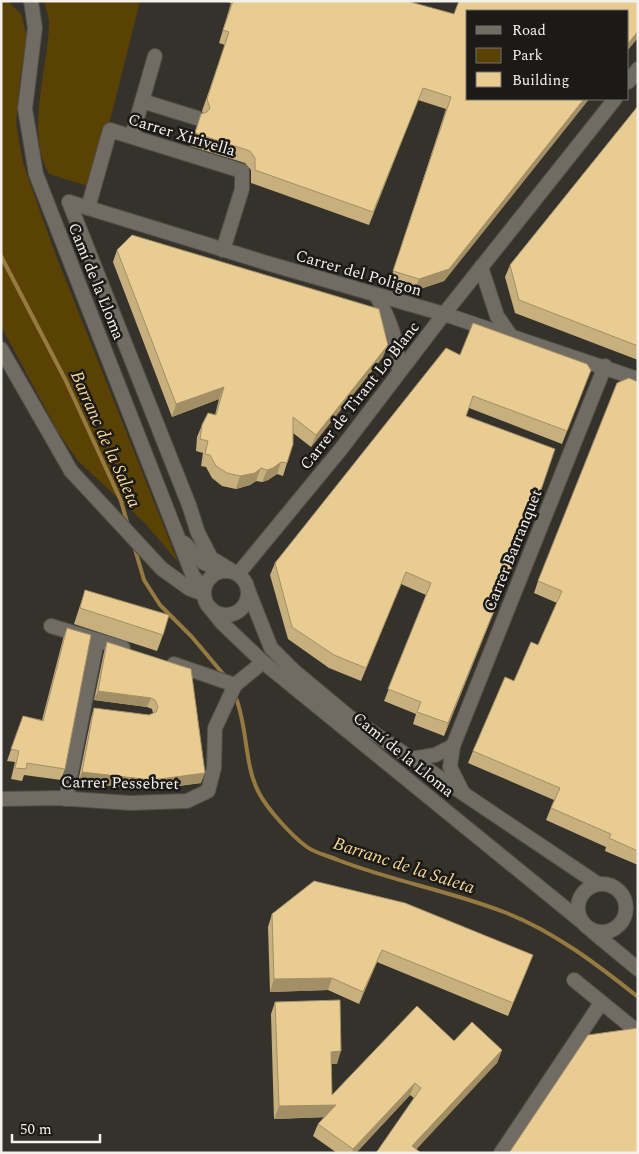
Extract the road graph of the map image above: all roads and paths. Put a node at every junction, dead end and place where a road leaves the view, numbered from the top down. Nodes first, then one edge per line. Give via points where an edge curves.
1 (22, 1) edge
2 (31, 1) edge
3 (35, 28) junction
4 (155, 56) dead end
5 (638, 69) edge
6 (629, 81) edge
7 (614, 100) edge
8 (142, 101) junction
9 (197, 118) dead end
10 (132, 136) junction
11 (69, 202) joint
12 (88, 208) junction
13 (223, 250) junction
14 (481, 268) junction
15 (376, 295) junction
16 (444, 314) junction
17 (512, 336) junction
18 (1, 349) edge
19 (604, 366) junction
20 (399, 372) junction
21 (638, 379) edge
22 (180, 539) junction
23 (238, 578) junction
24 (204, 592) junction
25 (211, 609) junction
26 (51, 626) dead end
27 (97, 640) junction
28 (132, 651) edge
29 (159, 659) edge
30 (263, 662) junction
31 (235, 685) junction
32 (84, 708) junction
33 (102, 710) edge
34 (453, 746) junction
35 (411, 759) junction
36 (464, 795) junction
37 (1, 799) edge
38 (66, 799) junction
39 (598, 884) junction
40 (616, 888) junction
41 (638, 898) edge
42 (581, 921) junction
43 (638, 921) edge
44 (620, 924) junction
45 (592, 931) junction
46 (638, 960) edge
47 (638, 969) edge
48 (574, 980) dead end
49 (601, 1003) junction
50 (638, 1032) edge
51 (501, 1153) edge

1 - 3 street
2 - 3 street, Camí de la Lloma
3 - 22 street, Camí de la Lloma via 25,109 36,174
4 - 8 street
5 - 6 street
7 - 14 street, Carrer de Tirant Lo Blanc
8 - 9 street
8 - 10 street
10 - 12 street, Carrer Xirivella via 110,130
10 - 13 street, Carrer Xirivella via 242,171 242,189
11 - 12 street, Carrer del Poligon
11 - 23 street, Camí de la Lloma via 198,533 211,558
12 - 13 street, Carrer del Poligon
13 - 15 street, Carrer del Poligon
14 - 16 street, Carrer de Tirant Lo Blanc
14 - 17 street via 497,316
15 - 16 street, Carrer del Poligon
15 - 20 street via 390,319 398,350
16 - 17 street, Carrer del Poligon
16 - 20 street, Carrer de Tirant Lo Blanc
17 - 19 street, Carrer del Poligon
18 - 24 street via 72,471 162,570 190,589
19 - 21 street, Carrer del Poligon
19 - 34 street, Carrer Barranquet
20 - 23 street, Carrer de Tirant Lo Blanc
22 - 23 street, Camí de la Lloma via 204,563
22 - 24 street, Camí de la Lloma via 193,576
23 - 24 street via 212,576
23 - 25 street via 246,603 236,612 223,614
23 - 35 street, Camí de la Lloma via 271,648 348,716
24 - 25 street
25 - 30 street, Camí de la Lloma
26 - 27 street
27 - 28 street
27 - 32 street
29 - 31 street
30 - 31 street, Carrer Pessebret
30 - 42 street, Camí de la Lloma
31 - 38 street, Carrer Pessebret via 215,728 214,768 208,791 187,800 130,803
32 - 33 street
32 - 38 street
34 - 35 street via 435,755
34 - 36 street, Carrer Barranquet via 450,767
35 - 36 street, Camí de la Lloma
36 - 39 street, Camí de la Lloma
37 - 38 street, Carrer Pessebret
39 - 40 street
39 - 42 street via 580,898
40 - 41 street
40 - 44 street via 626,906
42 - 45 street
43 - 44 street
44 - 45 street via 605,932
44 - 46 street via 622,944
45 - 47 street
48 - 49 street
49 - 50 street
49 - 51 street

